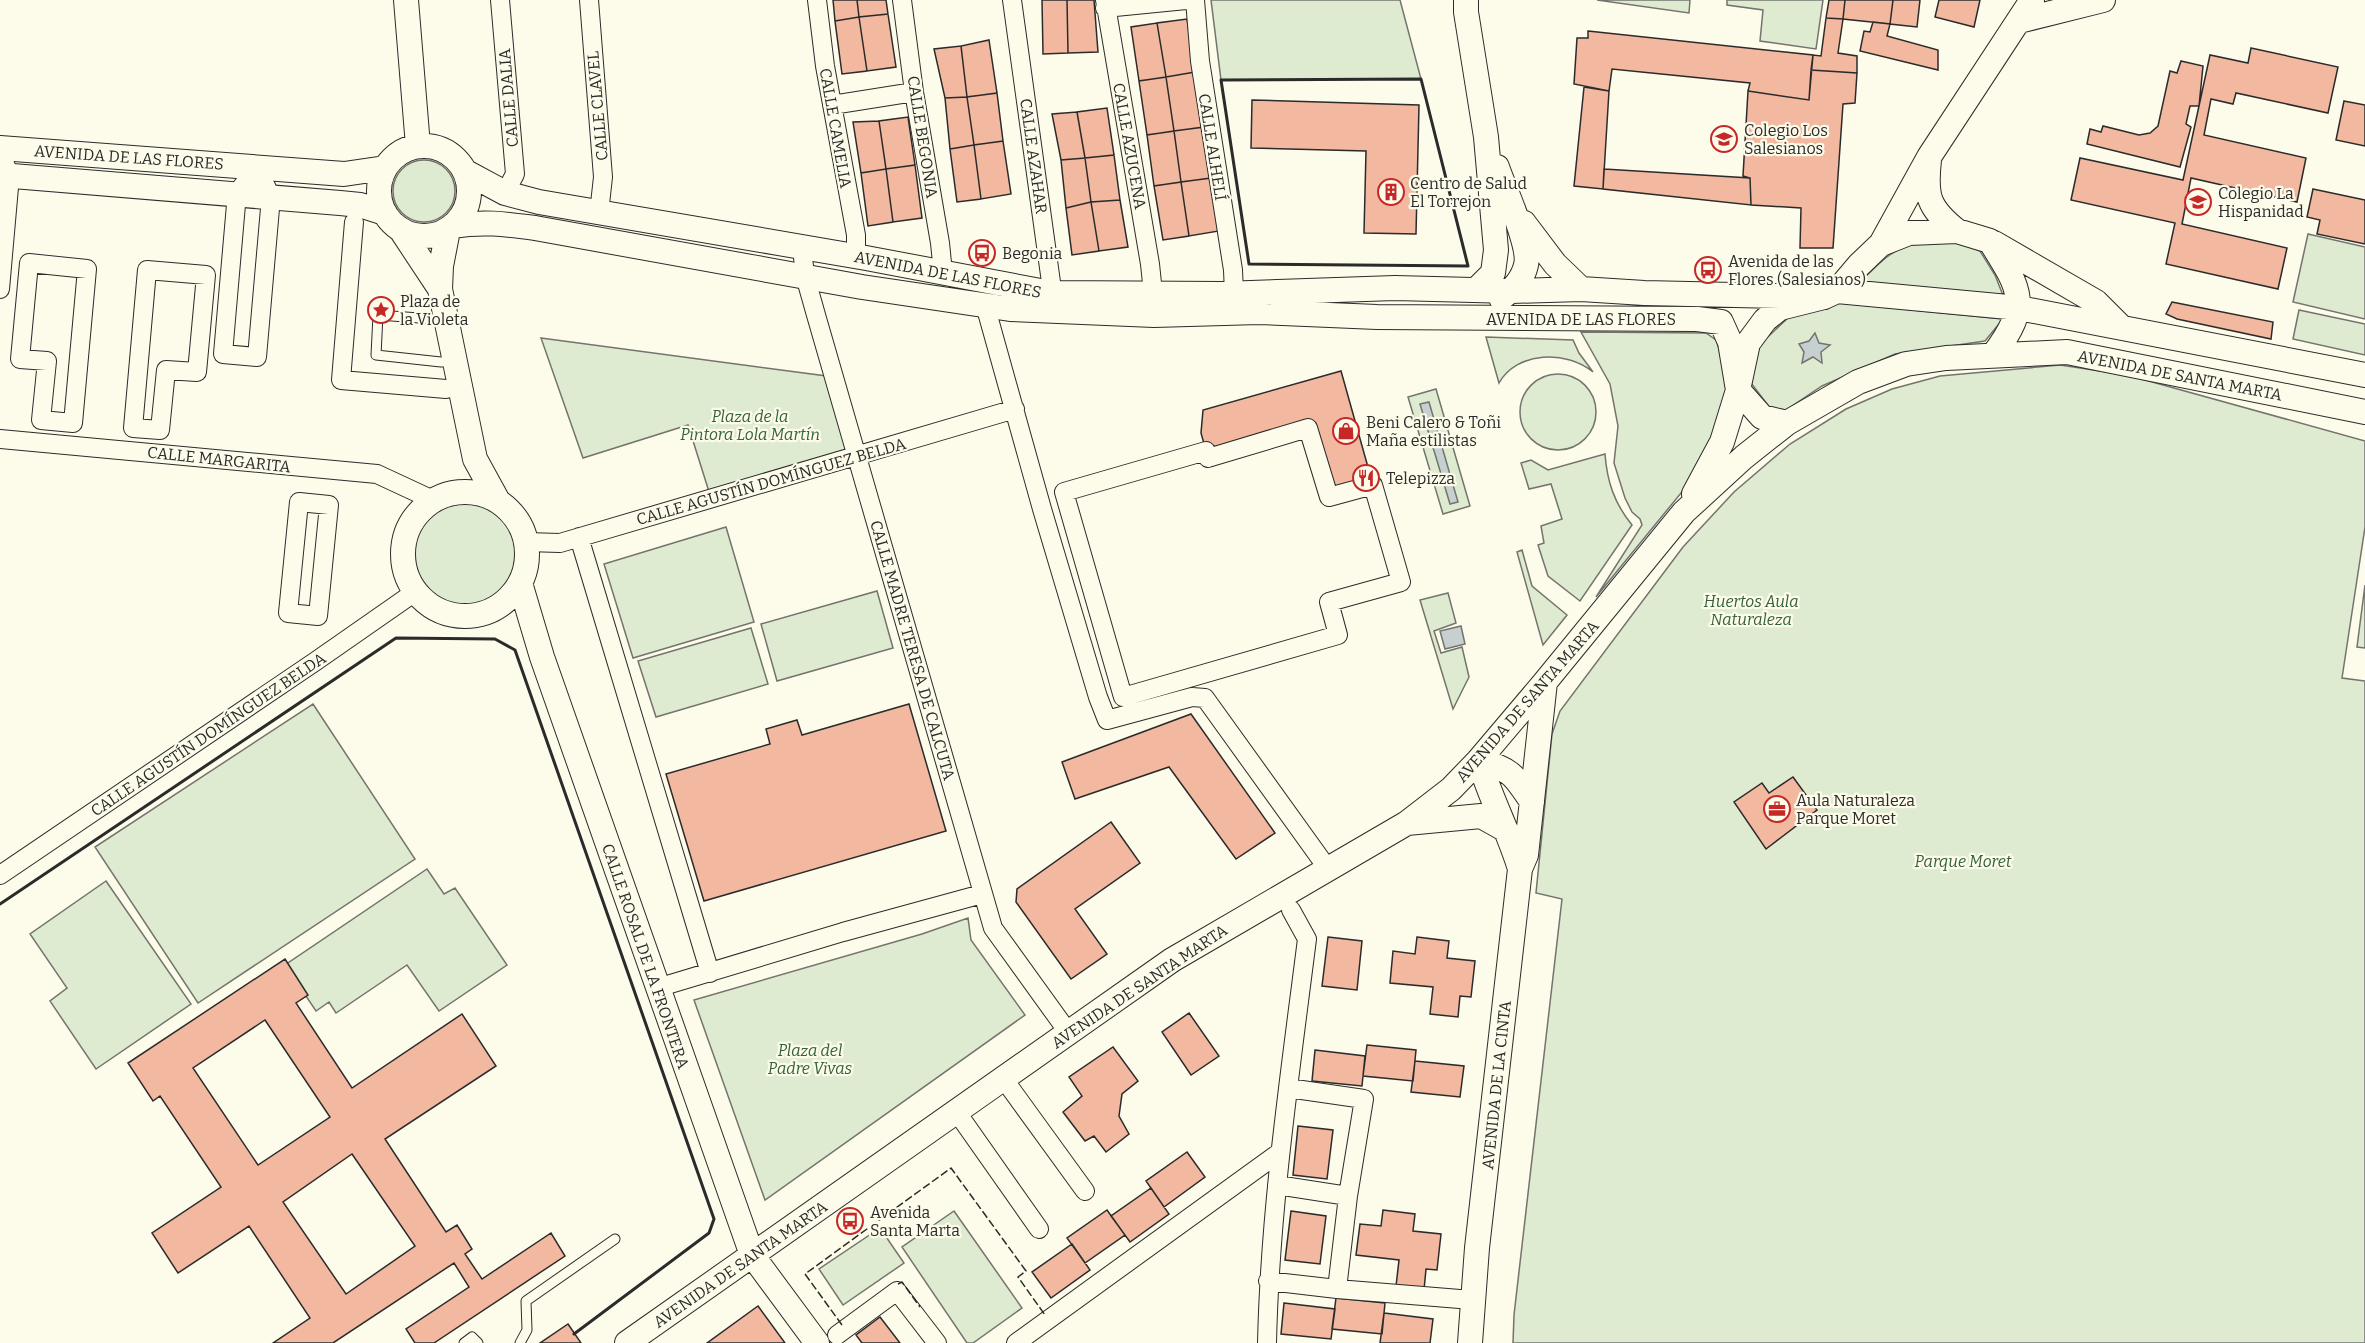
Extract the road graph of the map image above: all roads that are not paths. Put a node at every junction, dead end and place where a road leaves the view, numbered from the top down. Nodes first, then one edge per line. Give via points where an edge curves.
1 (406, 0) edge
2 (500, 0) edge
3 (589, 0) edge
4 (817, 0) edge
5 (902, 0) edge
6 (1012, 0) edge
7 (1186, 0) edge
8 (1195, 0) edge
9 (1466, 0) edge
10 (2032, 0) edge
11 (2103, 0) edge
12 (1105, 4) edge
13 (2019, 21) junction
14 (914, 92) junction
15 (832, 105) junction
16 (1486, 137) junction
17 (418, 146) junction
18 (0, 150) edge
19 (1929, 157) junction
20 (258, 167) junction
21 (385, 168) junction
22 (466, 172) junction
23 (5, 176) edge
24 (505, 193) junction
25 (237, 194) junction
26 (271, 197) junction
27 (1510, 202) junction
28 (599, 213) junction
29 (354, 222) dead end
30 (393, 222) junction
31 (451, 228) junction
32 (1957, 231) junction
33 (1990, 241) junction
34 (1881, 244) junction
35 (802, 248) junction
36 (1496, 250) junction
37 (856, 257) junction
38 (943, 273) junction
39 (805, 276) junction
40 (0, 289) edge
41 (440, 289) junction
42 (1581, 289) junction
43 (1476, 290) junction
44 (1512, 291) junction
45 (1153, 293) junction
46 (1234, 293) junction
47 (1831, 294) junction
48 (1054, 302) junction
49 (985, 305) junction
50 (2019, 308) junction
51 (445, 316) junction
52 (1418, 318) junction
53 (1697, 319) junction
54 (2121, 327) junction
55 (1994, 354) junction
56 (454, 361) junction
57 (2365, 375) edge
58 (446, 389) dead end
59 (1738, 390) junction
60 (1015, 409) junction
61 (2365, 412) edge
62 (73, 423) joint
63 (1787, 423) junction
64 (133, 428) joint
65 (0, 439) edge
66 (856, 456) junction
67 (476, 459) junction
68 (465, 491) junction
69 (433, 500) junction
70 (498, 501) junction
71 (1684, 512) junction
72 (579, 537) junction
73 (526, 542) junction
74 (520, 583) junction
75 (415, 592) junction
76 (497, 608) junction
77 (318, 616) joint
78 (542, 657) junction
79 (1545, 682) junction
80 (1123, 697) joint
81 (1479, 760) junction
82 (1532, 802) junction
83 (1407, 823) junction
84 (1506, 830) junction
85 (1328, 869) junction
86 (1520, 869) junction
87 (0, 874) edge
88 (982, 894) junction
89 (1291, 910) dead end
90 (710, 973) junction
91 (657, 988) junction
92 (1068, 1032) junction
93 (1003, 1078) junction
94 (1288, 1088) junction
95 (956, 1111) junction
96 (1280, 1152) junction
97 (1277, 1185) junction
98 (1085, 1191) dead end
99 (1348, 1196) junction
100 (1039, 1229) dead end
101 (615, 1239) dead end
102 (752, 1255) junction
103 (1268, 1281) junction
104 (1337, 1289) junction
105 (1472, 1300) junction
106 (827, 1339) edge
107 (464, 1343) edge
108 (478, 1343) edge
109 (520, 1343) edge
110 (627, 1343) edge
111 (937, 1343) edge
112 (1016, 1343) edge
113 (1267, 1343) edge
114 (1470, 1343) edge

1 - 17 main road
2 - 24 street, CALLE DALIA via 515,174
3 - 28 street, CALLE CLAVEL via 603,177
4 - 15 street, CALLE CAMELIA
5 - 14 street, CALLE BEGONIA
6 - 48 street, CALLE AZAHAR
7 - 12 street
8 - 46 street, CALLE ALHELÍ via 1200,61
9 - 16 main road
10 - 13 main road
11 - 13 main road
12 - 45 street, CALLE AZUCENA
13 - 19 main road
14 - 15 street
14 - 38 street, CALLE BEGONIA
15 - 37 street, CALLE CAMELIA via 856,236
16 - 27 main road
16 - 36 main road
17 - 21 main road via 399,153
17 - 22 main road via 441,148
18 - 20 main road, AVENIDA DE LAS FLORES
18 - 23 street, AVENIDA DE LAS FLORES
19 - 32 main road via 1926,187 1932,205
19 - 34 main road
20 - 21 main road, AVENIDA DE LAS FLORES via 344,174
20 - 25 street, AVENIDA DE LAS FLORES
20 - 26 street
21 - 30 main road via 379,182 379,198
22 - 24 main road, AVENIDA DE LAS FLORES
22 - 31 main road via 469,201
23 - 25 main road, AVENIDA DE LAS FLORES
23 - 40 street
24 - 28 main road, AVENIDA DE LAS FLORES
25 - 26 main road, AVENIDA DE LAS FLORES
25 - 26 street via 223,354 256,357
26 - 30 main road, AVENIDA DE LAS FLORES via 360,205
27 - 42 main road via 1555,264
27 - 44 main road via 1526,249 1526,266
28 - 35 main road, AVENIDA DE LAS FLORES
29 - 58 street via 341,380
30 - 31 main road via 417,236 433,236
30 - 41 main road
31 - 39 main road, AVENIDA DE LAS FLORES via 494,222
31 - 41 main road
32 - 33 main road
32 - 34 main road via 1910,232
33 - 50 main road via 2013,277
33 - 54 main road via 2096,302
34 - 47 main road
35 - 37 main road, AVENIDA DE LAS FLORES
35 - 39 street, CALLE MADRE TERESA DE CALCUTA
36 - 43 main road via 1492,273
36 - 44 main road
37 - 38 main road, AVENIDA DE LAS FLORES
38 - 48 main road, AVENIDA DE LAS FLORES
39 - 49 main road, AVENIDA DE LAS FLORES
39 - 66 street, CALLE MADRE TERESA DE CALCUTA
41 - 51 main road
42 - 44 main road, AVENIDA DE LAS FLORES
42 - 47 main road, AVENIDA DE LAS FLORES
43 - 44 main road, AVENIDA DE LAS FLORES
43 - 46 main road, AVENIDA DE LAS FLORES via 1395,288
44 - 52 main road, AVENIDA DE LAS FLORES via 1497,300 1434,301
44 - 53 main road, AVENIDA DE LAS FLORES via 1533,300 1660,300
45 - 46 main road, AVENIDA DE LAS FLORES
45 - 48 main road, AVENIDA DE LAS FLORES
47 - 50 main road, AVENIDA DE SANTA MARTA
47 - 59 main road, AVENIDA DE SANTA MARTA via 1780,308 1765,320 1748,343
48 - 49 main road, AVENIDA DE LAS FLORES via 1010,309
48 - 52 main road, AVENIDA DE LAS FLORES via 1154,315 1259,312
49 - 60 street
50 - 54 main road, AVENIDA DE SANTA MARTA
50 - 55 main road
51 - 56 main road
51 - 56 lane via 432,319 378,315 376,355
52 - 53 main road, AVENIDA DE LAS FLORES
53 - 59 main road via 1721,322 1730,342
54 - 57 main road, AVENIDA DE SANTA MARTA
55 - 61 main road, AVENIDA DE SANTA MARTA via 2067,352
55 - 63 main road, AVENIDA DE SANTA MARTA via 1906,364 1857,382
56 - 67 main road
59 - 63 main road via 1762,417
59 - 71 main road, AVENIDA DE SANTA MARTA via 1722,442
60 - 66 street, CALLE AGUSTÍN DOMÍNGUEZ BELDA
60 - 85 street via 1107,720 1192,697 1205,698
62 - 62 street via 87,269 29,263 20,358 46,361 41,420
63 - 71 main road, AVENIDA DE SANTA MARTA
64 - 64 street via 160,430 166,370 197,372 206,275 147,270
65 - 69 street, CALLE MARGARITA via 377,474
66 - 72 street, CALLE AGUSTÍN DOMÍNGUEZ BELDA
66 - 88 street, CALLE MADRE TERESA DE CALCUTA
67 - 68 main road
67 - 70 main road
68 - 69 main road
68 - 70 main road
69 - 75 main road via 416,514 404,538 404,570
70 - 73 main road via 521,526
71 - 79 main road, AVENIDA DE SANTA MARTA
72 - 73 street, CALLE AGUSTÍN DOMÍNGUEZ BELDA via 561,543
72 - 90 street
73 - 74 main road via 527,563
74 - 76 main road
74 - 78 main road, CALLE ROSAL DE LA FRONTERA
75 - 76 main road via 444,613 480,615
75 - 87 street, CALLE AGUSTÍN DOMÍNGUEZ BELDA
76 - 78 main road, CALLE ROSAL DE LA FRONTERA via 512,618
77 - 77 street via 288,613 299,502 328,505
78 - 91 main road, CALLE ROSAL DE LA FRONTERA
79 - 81 main road, AVENIDA DE SANTA MARTA
79 - 82 main road, AVENIDA DE LA CINTA
80 - 80 street via 1338,635 1329,602 1401,582 1373,485 1329,497 1308,428 1209,458 1206,451 1064,492
81 - 82 main road via 1515,775
81 - 83 main road, AVENIDA DE SANTA MARTA via 1451,789
81 - 84 main road, AVENIDA DE LA CINTA
82 - 86 main road, AVENIDA DE LA CINTA via 1526,855
83 - 84 main road via 1481,816
83 - 85 main road, AVENIDA DE SANTA MARTA
84 - 86 main road, AVENIDA DE LA CINTA
85 - 92 main road, AVENIDA DE SANTA MARTA via 1172,960
86 - 105 main road, AVENIDA DE LA CINTA
88 - 90 street
88 - 92 street, CALLE MADRE TERESA DE CALCUTA via 993,928
89 - 94 street via 1307,939
90 - 91 street
91 - 102 main road, CALLE ROSAL DE LA FRONTERA
92 - 93 main road, AVENIDA DE SANTA MARTA
93 - 95 main road, AVENIDA DE SANTA MARTA
93 - 98 street
94 - 96 street
94 - 99 street via 1364,1099
95 - 100 street
95 - 102 main road, AVENIDA DE SANTA MARTA
96 - 97 street
96 - 112 street
97 - 99 street
97 - 103 street
99 - 104 street
101 - 109 lane via 526,1301 527,1330
102 - 106 main road, CALLE ROSAL DE LA FRONTERA
102 - 110 main road, AVENIDA DE SANTA MARTA
103 - 104 street
103 - 113 street
104 - 105 street
105 - 114 main road, AVENIDA DE LA CINTA
106 - 111 street via 897,1291
107 - 108 lane via 472,1337

